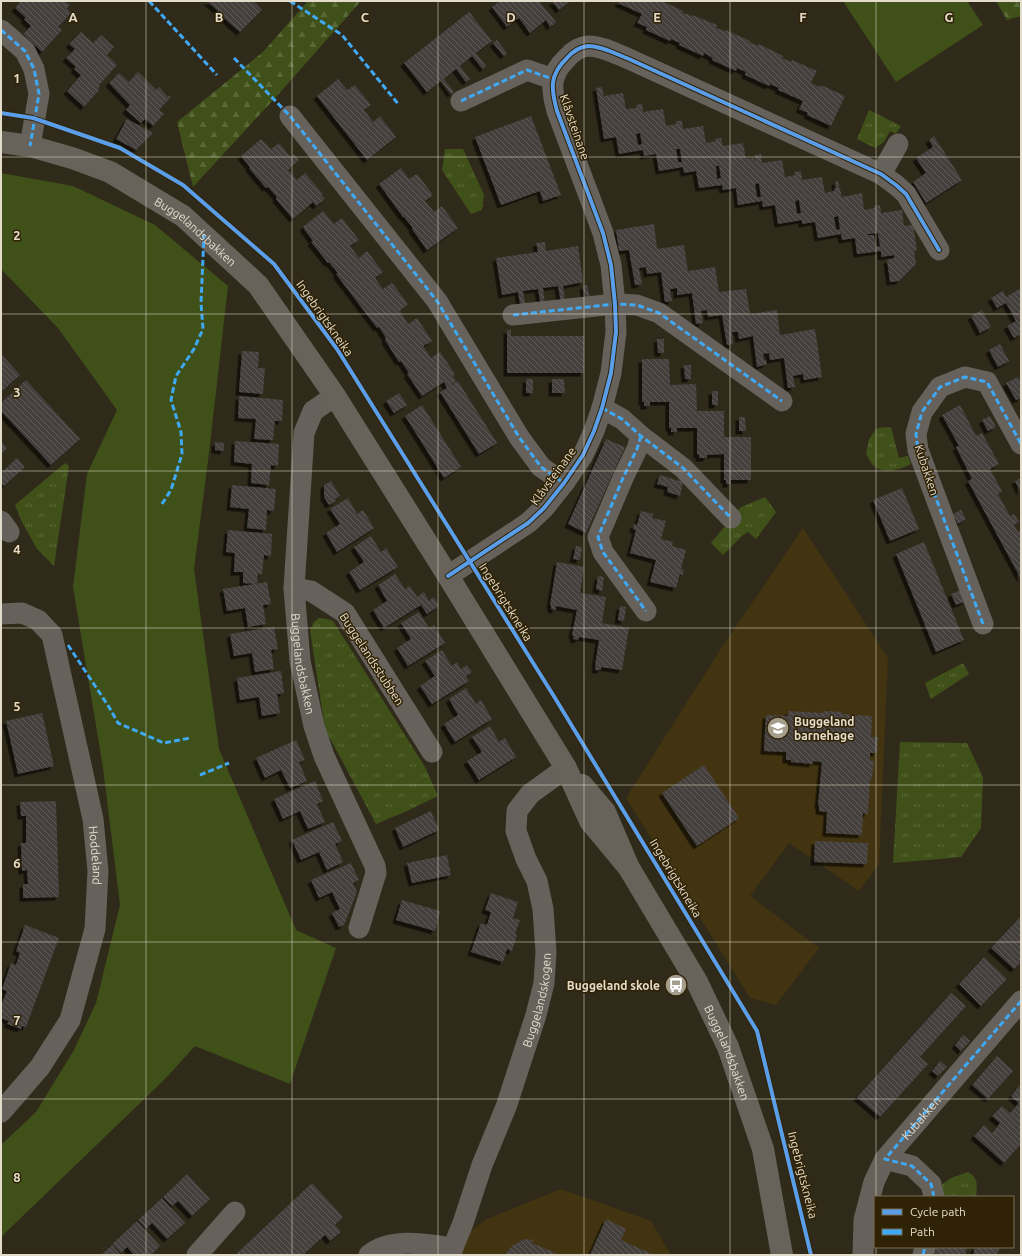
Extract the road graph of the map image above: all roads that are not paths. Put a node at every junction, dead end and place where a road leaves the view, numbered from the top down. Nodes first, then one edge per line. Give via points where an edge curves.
1 (1, 30) edge
2 (553, 79) junction
3 (461, 101) dead end
4 (290, 116) dead end
5 (1, 142) edge
6 (898, 144) dead end
7 (30, 146) junction
8 (881, 174) junction
9 (939, 250) dead end
10 (616, 304) junction
11 (513, 315) dead end
12 (335, 396) junction
13 (782, 401) dead end
14 (602, 408) junction
15 (641, 436) junction
16 (1021, 444) edge
17 (564, 483) junction
18 (731, 518) dead end
19 (448, 576) junction
20 (294, 588) junction
21 (646, 611) dead end
22 (1, 614) edge
23 (983, 624) dead end
24 (432, 752) dead end
25 (566, 768) junction
26 (359, 928) dead end
27 (1021, 1001) edge
28 (1, 1112) edge
29 (886, 1159) junction
30 (934, 1196) edge
31 (235, 1212) dead end
32 (451, 1251) edge
33 (197, 1255) edge
34 (368, 1255) edge
35 (782, 1255) edge
36 (863, 1255) edge

1 - 7 street via 25,51 34,69 38,94
2 - 3 street via 527,70
2 - 8 street via 558,66 578,48 598,47
2 - 10 street, Klåvsteinane via 552,92 557,111 603,233 611,265
4 - 17 street, Klåvsteinane via 436,301 519,437 541,466
5 - 7 street, Buggelandsbakken
6 - 8 street
7 - 12 street, Buggelandsbakken via 110,172 183,216 258,284
8 - 9 street via 906,194
10 - 11 street
10 - 13 street via 637,306 659,313
10 - 14 street, Klåvsteinane via 616,332 611,373
12 - 19 street, Buggelandsbakken
12 - 20 street, Buggelandsbakken via 313,411 304,433
14 - 15 street via 622,419
14 - 17 street, Klåvsteinane via 583,455
15 - 18 street via 683,468
15 - 21 street via 598,537 602,552
16 - 23 street, Kubakken via 987,382 965,377 940,387 922,412 916,434 918,450
17 - 19 street, Klåvsteinane via 528,523
19 - 25 street, Buggelandsbakken
20 - 24 street, Buggelandsstubben via 311,592 344,613
20 - 26 street, Buggelandsbakken via 300,661 314,726 324,756 375,866 376,873
22 - 28 street, Hoddeland via 22,613 38,620 52,635 93,819 98,871 96,929 70,1020 40,1067
25 - 32 street, Buggelandskogen via 530,794 517,811 516,831 537,881 543,909 546,952 544,983 506,1107
25 - 35 street, Buggelandsbakken via 590,821 629,868 697,982 728,1047 763,1150
27 - 29 street, Kubakken
29 - 30 street via 912,1166 931,1184
29 - 36 street, Kubakken via 874,1182 864,1220
31 - 33 street
32 - 34 street, Buggelandskogen via 424,1244 389,1244

